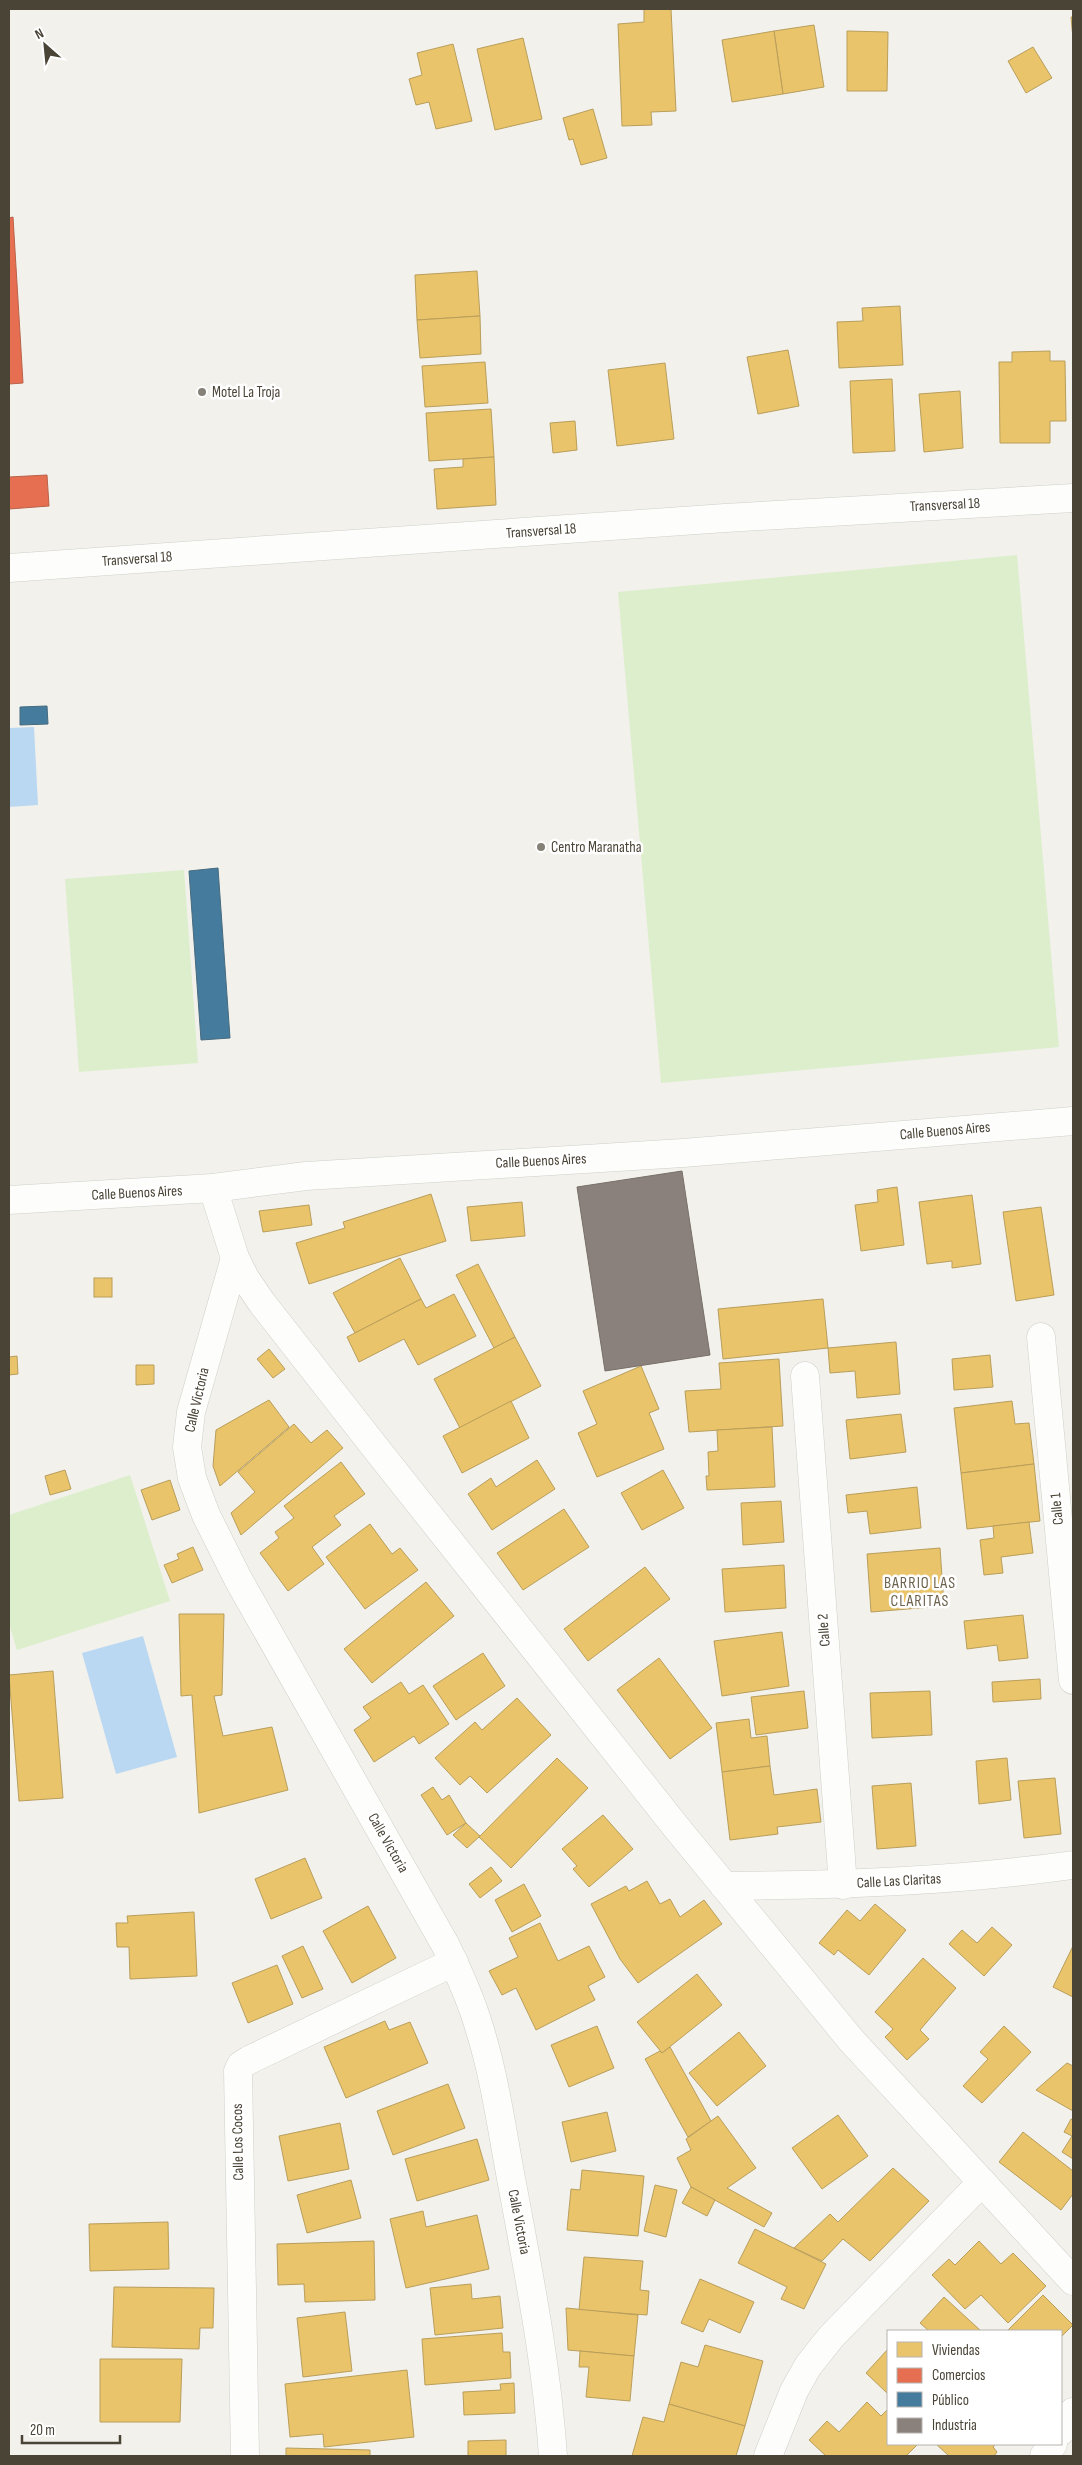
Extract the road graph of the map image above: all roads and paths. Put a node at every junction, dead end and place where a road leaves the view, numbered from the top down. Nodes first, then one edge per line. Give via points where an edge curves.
1 (1073, 498) edge
2 (9, 568) edge
3 (1073, 1121) edge
4 (213, 1188) junction
5 (9, 1200) edge
6 (235, 1258) junction
7 (1041, 1337) dead end
8 (805, 1376) dead end
9 (1073, 1680) edge
10 (1073, 1865) edge
11 (843, 1885) junction
12 (724, 1886) junction
13 (454, 1962) junction
14 (982, 2182) junction
15 (1073, 2281) edge
16 (1073, 2412) edge
17 (1062, 2429) edge
18 (1052, 2445) edge
19 (245, 2456) edge
20 (553, 2456) edge
21 (768, 2456) edge
22 (1044, 2456) edge

1 - 2 street, Transversal 18 via 715,518
3 - 4 street, Calle Buenos Aires via 683,1153 315,1176
4 - 5 street, Calle Buenos Aires
4 - 6 street
6 - 12 street via 262,1303
6 - 13 street, Calle Victoria via 191,1412 187,1447 192,1478 206,1515 238,1579
7 - 9 street, Calle 1
8 - 11 street, Calle 2
10 - 11 street, Calle Las Claritas via 1010,1874
11 - 12 street, Calle Las Claritas
12 - 14 street via 851,2040
13 - 19 street, Calle Los Cocos via 249,2060 241,2065 238,2072
13 - 20 street, Calle Victoria via 480,2028 492,2082 541,2339
14 - 15 street
14 - 21 street via 831,2337 808,2366 794,2390
16 - 17 street
18 - 22 street

